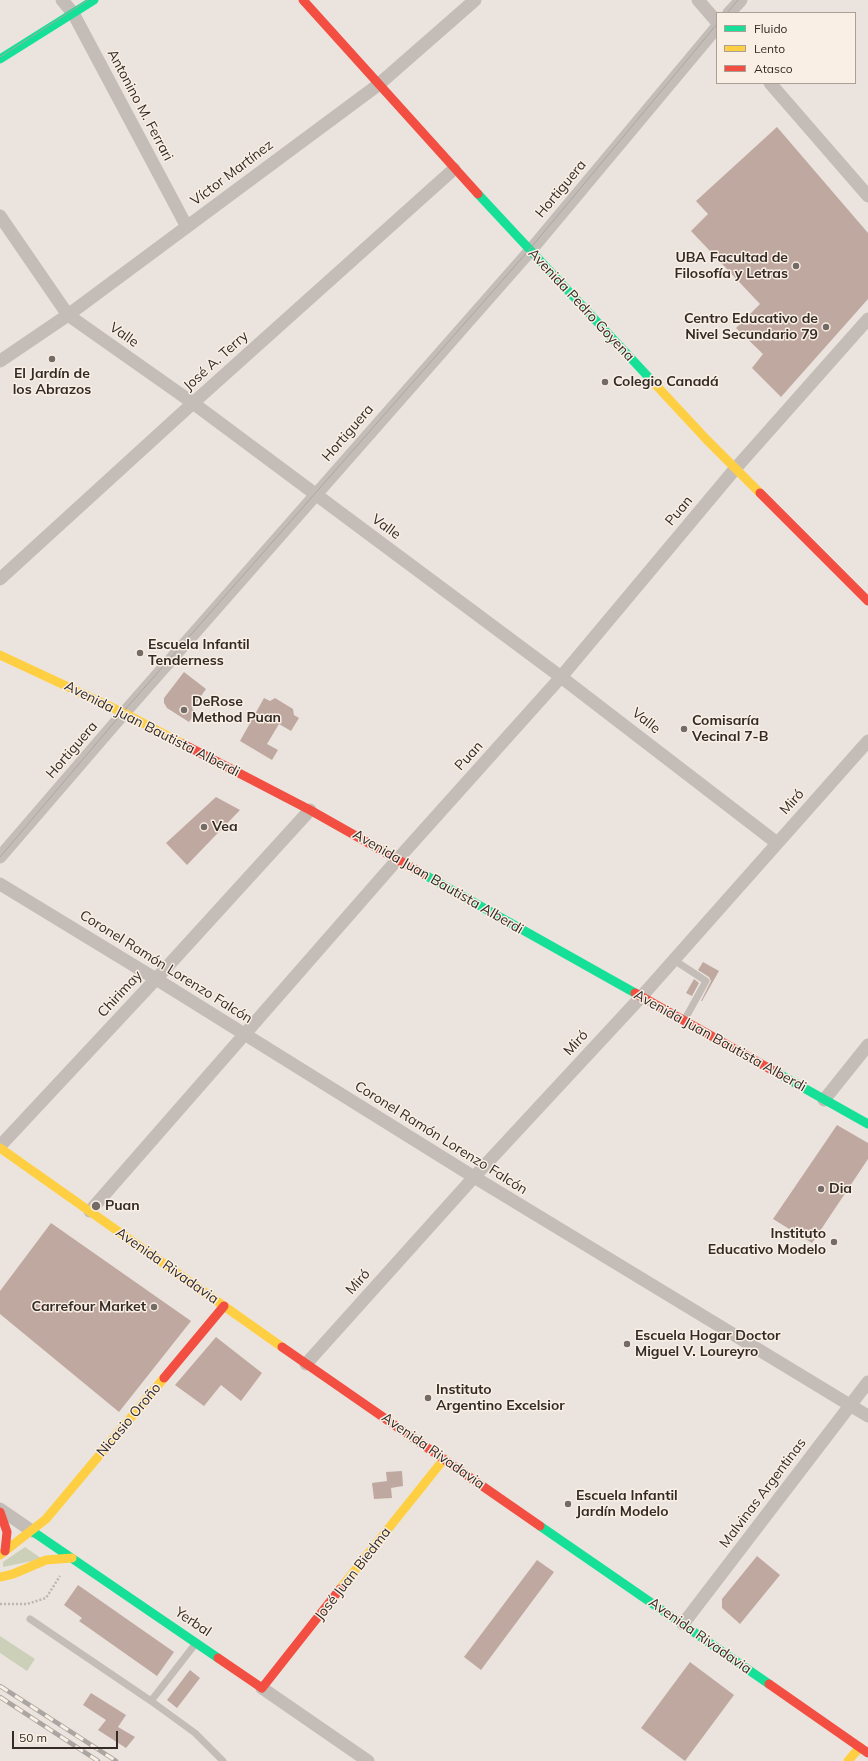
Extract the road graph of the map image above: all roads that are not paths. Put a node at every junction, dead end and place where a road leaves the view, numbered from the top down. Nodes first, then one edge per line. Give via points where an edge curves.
1 (62, 0) edge
2 (94, 0) edge
3 (303, 0) edge
4 (475, 0) edge
5 (698, 0) edge
6 (741, 0) edge
7 (730, 12) edge
8 (73, 13) junction
9 (716, 21) edge
10 (716, 28) edge
11 (0, 59) edge
12 (771, 84) edge
13 (378, 85) junction
14 (454, 169) junction
15 (868, 196) edge
16 (0, 216) edge
17 (187, 227) junction
18 (530, 251) junction
19 (68, 315) junction
20 (868, 319) edge
21 (0, 362) edge
22 (193, 403) junction
23 (735, 469) junction
24 (316, 495) junction
25 (0, 579) edge
26 (868, 600) edge
27 (0, 655) edge
28 (562, 677) junction
29 (124, 713) junction
30 (868, 741) edge
31 (310, 810) junction
32 (777, 843) junction
33 (0, 857) edge
34 (397, 860) junction
35 (0, 884) edge
36 (674, 960) junction
37 (156, 979) junction
38 (641, 997) junction
39 (683, 1021) junction
40 (244, 1034) junction
41 (868, 1046) edge
42 (824, 1100) junction
43 (868, 1124) edge
44 (0, 1147) edge
45 (474, 1177) junction
46 (90, 1211) junction
47 (224, 1306) junction
48 (306, 1364) junction
49 (868, 1382) edge
50 (850, 1405) junction
51 (868, 1416) edge
52 (444, 1459) junction
53 (0, 1509) edge
54 (0, 1512) edge
55 (32, 1531) junction
56 (2, 1553) edge
57 (72, 1558) junction
58 (0, 1577) edge
59 (30, 1619) dead end
60 (683, 1624) junction
61 (196, 1643) junction
62 (262, 1688) junction
63 (151, 1702) junction
64 (860, 1747) junction
65 (868, 1753) edge
66 (223, 1761) edge
67 (368, 1761) edge
68 (848, 1761) edge

1 - 8 street, Antonino M. Ferrari
2 - 8 main road
3 - 13 main road, Avenida Pedro Goyena
4 - 13 street, Víctor Martínez
5 - 9 street
6 - 7 street
8 - 11 main road
8 - 17 street, Antonino M. Ferrari
10 - 18 street, Hortiguera
12 - 15 street
13 - 14 main road, Avenida Pedro Goyena
13 - 17 street, Víctor Martínez
14 - 18 main road, Avenida Pedro Goyena
14 - 22 street, José A. Terry
16 - 19 street, Valle
17 - 19 street, Víctor Martínez
18 - 23 main road, Avenida Pedro Goyena
18 - 24 street, Hortiguera
19 - 21 street, Víctor Martínez
19 - 22 street, Valle
20 - 23 street, Puan
22 - 24 street, Valle
22 - 25 street, José A. Terry
23 - 26 main road, Avenida Pedro Goyena
23 - 28 street, Puan
24 - 28 street, Valle
24 - 29 street, Hortiguera
27 - 29 main road, Avenida Juan Bautista Alberdi
28 - 32 street, Valle
28 - 34 street, Puan
29 - 31 main road, Avenida Juan Bautista Alberdi
29 - 33 street, Hortiguera
30 - 32 street, Miró
31 - 34 main road, Avenida Juan Bautista Alberdi
31 - 37 street, Chirimay
32 - 36 street, Miró
34 - 38 main road, Avenida Juan Bautista Alberdi
34 - 40 street, Puan
35 - 37 street, Coronel Ramón Lorenzo Falcón
36 - 38 street, Miró
36 - 39 lane via 706,981
37 - 40 street, Coronel Ramón Lorenzo Falcón
37 - 44 street, Chirimay
38 - 39 main road, Avenida Juan Bautista Alberdi
38 - 45 street, Miró
39 - 42 main road, Avenida Juan Bautista Alberdi
40 - 45 street, Coronel Ramón Lorenzo Falcón
40 - 46 street, Puan
41 - 42 street
42 - 43 main road, Avenida Juan Bautista Alberdi
44 - 46 main road, Avenida Rivadavia
45 - 48 street, Miró
45 - 50 street, Coronel Ramón Lorenzo Falcón
46 - 47 main road, Avenida Rivadavia
47 - 48 main road, Avenida Rivadavia
47 - 55 main road, Nicasio Oroño via 46,1519
48 - 52 main road, Avenida Rivadavia
49 - 50 street, Malvinas Argentinas
50 - 51 street, Coronel Ramón Lorenzo Falcón
50 - 60 street, Malvinas Argentinas
52 - 60 main road, Avenida Rivadavia
52 - 62 main road, José Juan Biedma
53 - 55 street, Yerbal
54 - 56 main road via 7,1532
55 - 56 main road, Nicasio Oroño
55 - 57 main road, Yerbal
57 - 58 main road via 46,1560
57 - 61 main road, Yerbal
59 - 63 lane
60 - 64 main road, Avenida Rivadavia
61 - 62 main road, Yerbal
61 - 63 lane
62 - 67 street, Yerbal
63 - 66 lane via 195,1734
64 - 65 main road, Avenida Rivadavia
64 - 68 main road

